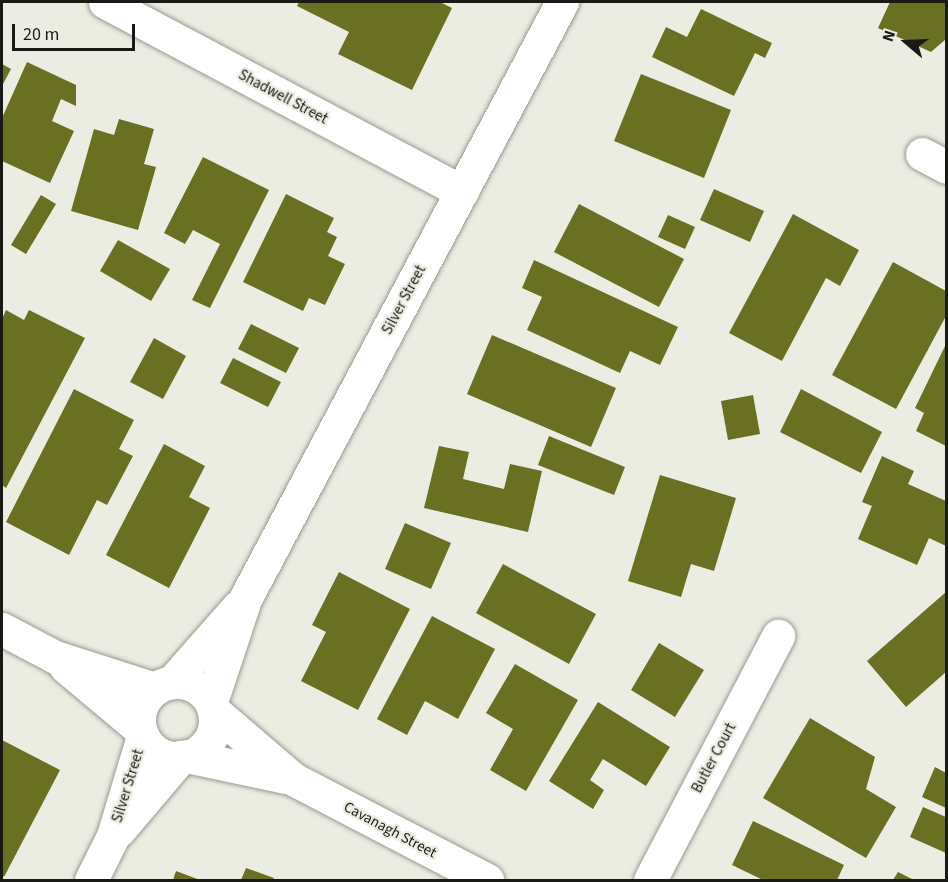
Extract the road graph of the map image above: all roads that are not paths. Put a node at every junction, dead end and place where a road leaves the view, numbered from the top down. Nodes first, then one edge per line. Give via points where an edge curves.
1 (105, 2) edge
2 (562, 2) edge
3 (462, 192) junction
4 (245, 598) junction
5 (2, 629) edge
6 (778, 636) dead end
7 (55, 657) junction
8 (163, 686) junction
9 (212, 707) junction
10 (142, 733) junction
11 (184, 757) junction
12 (293, 779) junction
13 (113, 836) junction
14 (91, 880) edge
15 (487, 880) edge
16 (650, 880) edge

1 - 3 street, Shadwell Street
2 - 3 street, Silver Street
3 - 4 street, Silver Street
4 - 8 street, Silver Street
4 - 9 street, Silver Street
5 - 7 street
6 - 16 street, Butler Court
7 - 8 street
7 - 10 street
8 - 9 street via 194,686
8 - 10 street via 141,706
9 - 11 street via 213,734
9 - 12 street, Cavanagh Street
10 - 11 street via 159,753
10 - 13 street, Silver Street
11 - 12 street, Cavanagh Street
11 - 13 street, Silver Street
12 - 15 street, Cavanagh Street
13 - 14 street, Silver Street

